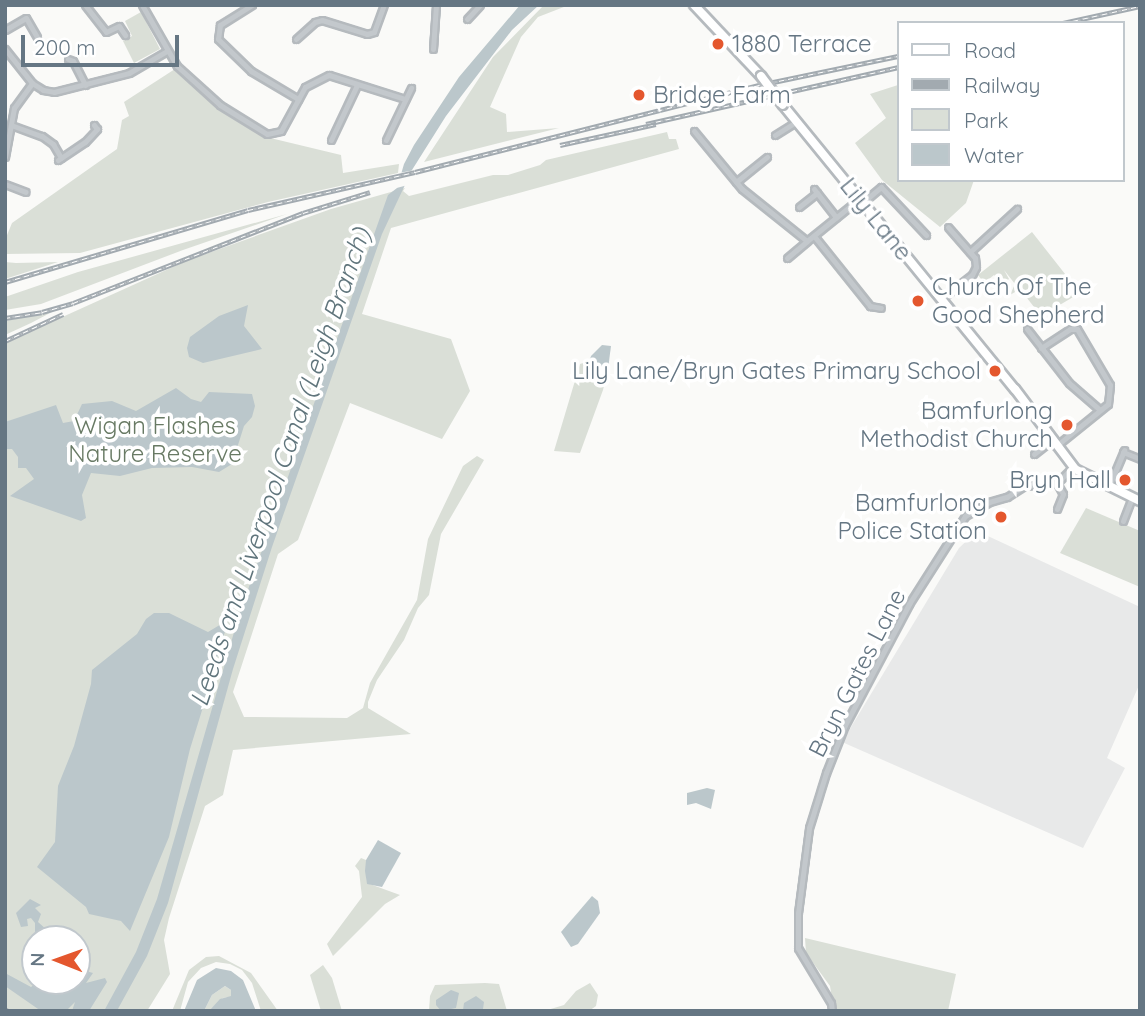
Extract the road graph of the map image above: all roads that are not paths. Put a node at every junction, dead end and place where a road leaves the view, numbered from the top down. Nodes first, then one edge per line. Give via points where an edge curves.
1 (85, 5) edge
2 (142, 5) edge
3 (252, 5) edge
4 (384, 5) edge
5 (436, 5) edge
6 (480, 5) edge
7 (694, 5) edge
8 (467, 19) dead end
9 (5, 30) edge
10 (125, 35) dead end
11 (37, 37) dead end
12 (296, 39) dead end
13 (5, 49) edge
14 (433, 49) dead end
15 (166, 51) junction
16 (68, 59) dead end
17 (32, 83) junction
18 (85, 85) junction
19 (357, 85) junction
20 (411, 88) dead end
21 (298, 99) junction
22 (405, 99) junction
23 (5, 104) edge
24 (14, 108) junction
25 (796, 122) junction
26 (11, 125) junction
27 (94, 125) dead end
28 (698, 134) dead end
29 (775, 135) dead end
30 (331, 140) dead end
31 (386, 140) dead end
32 (6, 154) edge
33 (767, 157) dead end
34 (24, 182) dead end
35 (736, 182) junction
36 (5, 184) edge
37 (861, 201) junction
38 (799, 206) dead end
39 (1017, 209) dead end
40 (836, 217) junction
41 (948, 227) dead end
42 (926, 235) dead end
43 (814, 236) junction
44 (807, 241) junction
45 (970, 252) junction
46 (787, 258) dead end
47 (941, 300) junction
48 (881, 308) dead end
49 (1027, 329) dead end
50 (1041, 348) junction
51 (1100, 410) junction
52 (1054, 443) junction
53 (1034, 454) dead end
54 (1140, 459) edge
55 (1075, 469) junction
56 (1057, 483) junction
57 (1108, 486) junction
58 (1136, 499) edge
59 (1057, 509) dead end
60 (1123, 521) dead end
61 (832, 1011) edge

1 - 10 street via 106,32 119,26
2 - 15 street
3 - 21 street via 220,25 218,39 251,71
4 - 12 street via 374,32 367,34 322,20
5 - 14 street
6 - 8 street
7 - 25 main road, Lily Lane, bridge via 761,76
9 - 11 street via 26,18
13 - 17 street
15 - 18 street via 129,73
15 - 21 street via 220,104 267,134 281,131
16 - 18 street
17 - 18 street via 54,92
17 - 24 street
19 - 21 street via 329,75 305,87
19 - 22 street
19 - 30 street
20 - 22 street
22 - 31 street
23 - 24 street
24 - 26 street
25 - 29 street
25 - 37 main road, Lily Lane
26 - 27 street via 42,136 53,144 60,159 85,142 97,129
26 - 32 street
28 - 35 street
33 - 35 street
34 - 36 street via 23,191
35 - 44 street
37 - 40 street
37 - 42 street via 881,187
37 - 47 main road, Lily Lane
38 - 40 street via 815,191
39 - 45 street
40 - 43 street
41 - 45 street
43 - 44 street
43 - 48 street via 870,306
44 - 46 street
45 - 47 street via 975,271
47 - 52 main road, Lily Lane
49 - 50 street
50 - 51 street via 1069,383
50 - 51 street via 1077,329 1110,385 1111,396
51 - 52 street
52 - 53 street
52 - 55 main road, Lily Lane
54 - 57 street via 1124,451
55 - 56 street
55 - 57 main road
56 - 59 street via 1063,494
56 - 61 street, Bryn Gates Lane via 1030,484 965,516 909,604 845,725 809,828 798,913 797,948
57 - 58 main road
58 - 60 street

